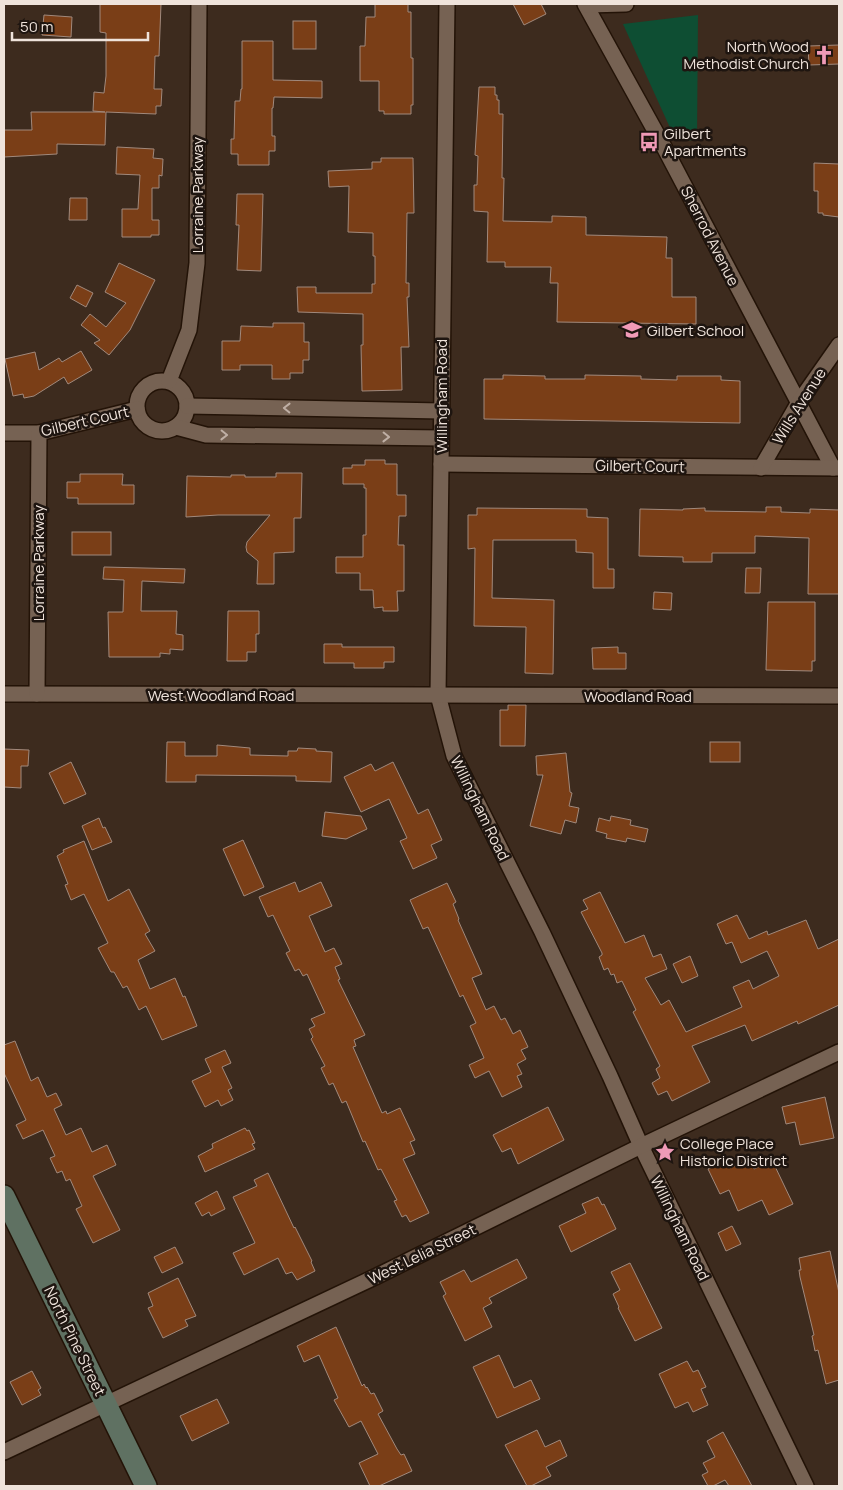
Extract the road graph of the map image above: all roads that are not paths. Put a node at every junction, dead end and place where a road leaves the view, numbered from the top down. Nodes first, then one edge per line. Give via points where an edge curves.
1 (199, 4) edge
2 (447, 4) edge
3 (585, 4) edge
4 (626, 4) edge
5 (839, 345) edge
6 (170, 381) junction
7 (799, 402) junction
8 (188, 406) junction
9 (316, 408) junction
10 (137, 410) junction
11 (441, 411) junction
12 (176, 427) junction
13 (40, 432) junction
14 (4, 433) edge
15 (317, 436) junction
16 (441, 438) junction
17 (441, 464) junction
18 (761, 468) junction
19 (836, 468) edge
20 (4, 694) edge
21 (37, 694) junction
22 (438, 695) junction
23 (839, 696) edge
24 (839, 1052) edge
25 (640, 1146) junction
26 (4, 1196) edge
27 (106, 1403) junction
28 (4, 1452) edge
29 (146, 1486) edge
30 (806, 1486) edge

1 - 6 street, Lorraine Parkway via 197,263 189,330
2 - 11 street, Willingham Road
3 - 4 street
3 - 7 street, Sherrod Avenue
5 - 7 street, Wills Avenue
6 - 8 street via 183,391
6 - 10 street via 161,380 145,386 137,401
7 - 18 street, Wills Avenue
7 - 19 street, Sherrod Avenue
9 -> 8 street
8 - 12 street via 182,422
9 - 11 street
9 - 15 street
10 - 12 street via 139,417 152,429 160,431
10 - 13 street, Gilbert Court
11 - 16 street, Willingham Road
12 -> 15 street via 206,435
13 - 14 street, Gilbert Court
13 - 21 street, Lorraine Parkway
15 -> 16 street
16 - 17 street, Willingham Road
17 - 18 street, Gilbert Court
17 - 22 street, Willingham Road
18 - 19 street, Gilbert Court
20 - 21 street, West Woodland Road
21 - 22 street, West Woodland Road
22 - 23 street, Woodland Road
22 - 25 street, Willingham Road via 454,756 546,941
24 - 25 street, West Lelia Street
25 - 27 street, West Lelia Street via 377,1276
25 - 30 street, Willingham Road
26 - 27 main road, North Pine Street
27 - 28 street, West Lelia Street
27 - 29 main road, North Pine Street

